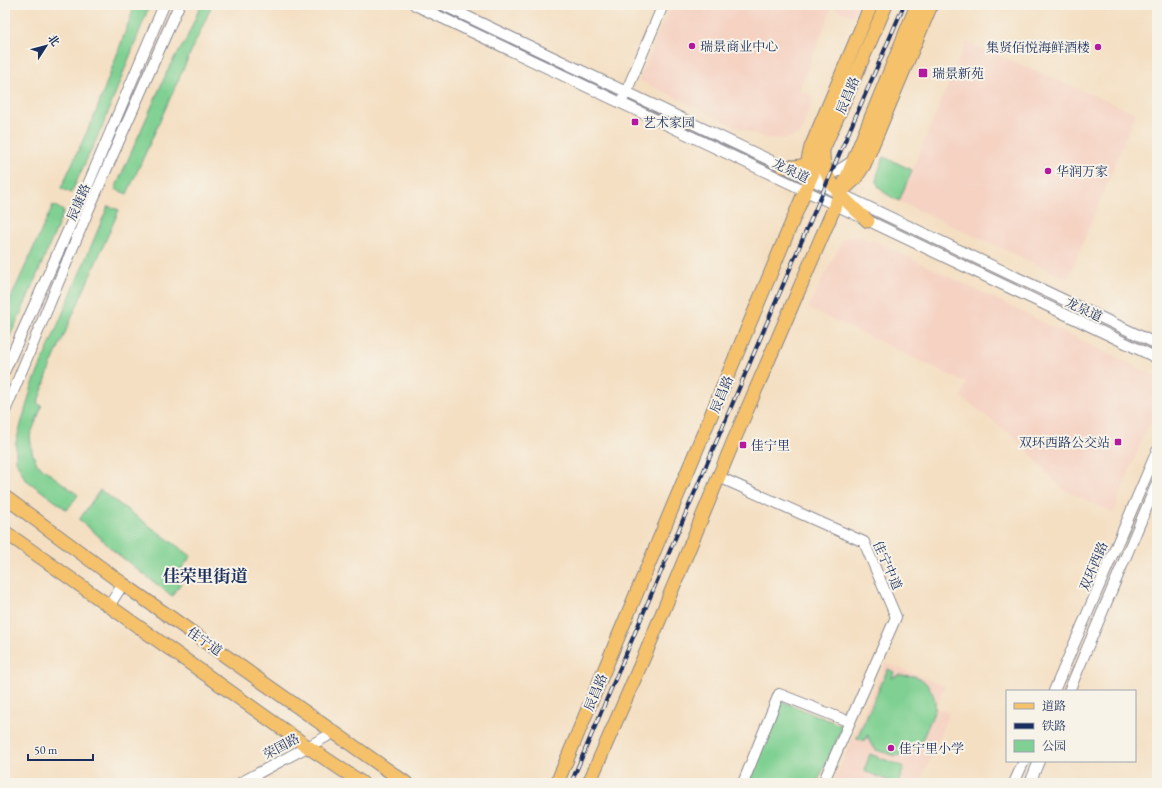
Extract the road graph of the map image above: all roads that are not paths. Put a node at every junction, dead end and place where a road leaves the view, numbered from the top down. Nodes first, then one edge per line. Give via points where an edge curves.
1 (164, 5) edge
2 (178, 5) edge
3 (415, 5) edge
4 (443, 5) edge
5 (663, 5) edge
6 (871, 5) edge
7 (886, 5) edge
8 (917, 5) edge
9 (932, 5) edge
10 (626, 92) junction
11 (621, 103) junction
12 (823, 151) junction
13 (854, 160) junction
14 (808, 164) junction
15 (780, 172) junction
16 (828, 176) junction
17 (808, 185) junction
18 (840, 193) junction
19 (835, 206) junction
20 (868, 221) junction
21 (1157, 344) edge
22 (1157, 358) edge
23 (5, 370) edge
24 (5, 411) edge
25 (1157, 451) edge
26 (719, 477) junction
27 (1157, 482) edge
28 (5, 497) edge
29 (5, 532) edge
30 (123, 584) junction
31 (108, 606) junction
32 (1054, 690) edge
33 (1069, 690) edge
34 (850, 722) junction
35 (335, 732) junction
36 (308, 747) junction
37 (1024, 762) edge
38 (1039, 762) edge
39 (357, 781) edge
40 (240, 783) edge
41 (406, 783) edge
42 (557, 783) edge
43 (589, 783) edge
44 (744, 783) edge
45 (822, 783) edge
46 (1014, 783) edge
47 (1030, 783) edge

1 - 23 street, 辰康路 via 79,206
2 - 24 street, 辰康路 via 88,211
3 - 11 street, 龙泉道
4 - 10 street, 龙泉道
5 - 10 street
6 - 14 main road via 811,147
7 - 12 main road, 辰昌路
8 - 13 main road
9 - 18 main road via 864,165 855,179
10 - 11 street
10 - 15 street, 龙泉道
11 - 15 street, 龙泉道
12 - 14 main road
12 - 16 main road
12 - 17 main road, 辰昌路
13 - 16 street
13 - 18 main road
14 - 15 main road
14 - 17 main road
15 - 17 street via 792,180
16 - 17 street
16 - 18 main road
17 - 18 street, 龙泉道
17 - 19 street, 龙泉道
17 - 42 main road, 辰昌路
18 - 19 main road
18 - 20 main road
18 - 21 street, 龙泉道
19 - 20 street, 龙泉道
19 - 26 main road
20 - 22 street, 龙泉道
25 - 32 street, 双环西路
26 - 34 street, 佳宁中道 via 864,542 896,617
26 - 43 main road
27 - 33 street, 双环西路
28 - 30 main road, 佳宁道
29 - 31 main road, 佳宁道
30 - 31 street
30 - 35 main road, 佳宁道
31 - 36 main road, 佳宁道
34 - 44 street via 779,694
34 - 45 street, 佳宁中道
35 - 36 street, 荣国路
35 - 41 main road, 佳宁道
36 - 39 main road, 佳宁道
36 - 40 street, 荣国路
37 - 46 street
38 - 47 street

